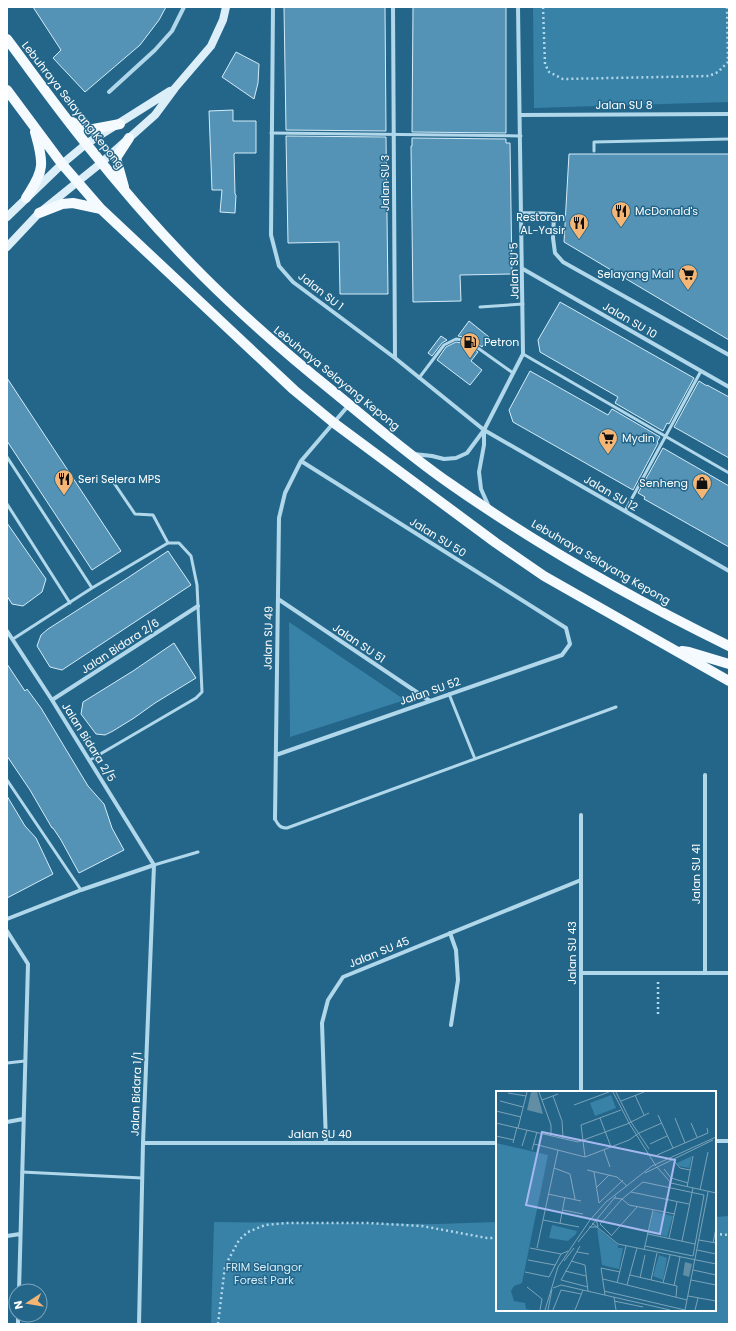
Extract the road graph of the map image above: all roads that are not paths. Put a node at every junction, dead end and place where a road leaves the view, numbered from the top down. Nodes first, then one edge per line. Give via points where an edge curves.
1 (184, 7) edge
2 (226, 7) edge
3 (273, 7) edge
4 (393, 7) edge
5 (518, 7) edge
6 (7, 39) edge
7 (175, 88) junction
8 (7, 90) edge
9 (109, 92) dead end
10 (729, 114) edge
11 (520, 115) junction
12 (68, 120) junction
13 (120, 124) junction
14 (34, 128) junction
15 (272, 133) junction
16 (394, 135) junction
17 (521, 136) junction
18 (129, 138) junction
19 (729, 139) edge
20 (86, 144) junction
21 (594, 151) dead end
22 (101, 163) junction
23 (62, 164) junction
24 (77, 182) junction
25 (124, 189) junction
26 (26, 198) junction
27 (101, 209) junction
28 (39, 213) junction
29 (522, 213) junction
30 (7, 217) edge
31 (7, 247) edge
32 (523, 269) junction
33 (523, 304) junction
34 (480, 306) dead end
35 (523, 354) junction
36 (729, 354) edge
37 (395, 358) junction
38 (701, 371) junction
39 (513, 373) junction
40 (419, 378) junction
41 (729, 387) edge
42 (349, 405) junction
43 (334, 423) junction
44 (484, 430) junction
45 (666, 436) junction
46 (411, 454) junction
47 (7, 457) edge
48 (301, 461) junction
49 (729, 473) edge
50 (114, 482) dead end
51 (7, 504) edge
52 (491, 511) junction
53 (625, 511) junction
54 (168, 543) junction
55 (729, 571) edge
56 (92, 588) junction
57 (278, 600) junction
58 (70, 603) junction
59 (198, 606) junction
60 (566, 628) joint
61 (7, 631) edge
62 (729, 638) edge
63 (12, 639) junction
64 (716, 639) junction
65 (7, 643) edge
66 (729, 646) edge
67 (674, 650) junction
68 (729, 664) edge
69 (729, 681) edge
70 (449, 694) junction
71 (52, 700) junction
72 (430, 701) junction
73 (616, 707) dead end
74 (276, 755) junction
75 (475, 759) junction
76 (90, 760) junction
77 (705, 775) dead end
78 (7, 780) edge
79 (581, 815) dead end
80 (275, 819) joint
81 (198, 852) dead end
82 (154, 865) junction
83 (581, 880) junction
84 (81, 890) junction
85 (7, 919) edge
86 (7, 931) edge
87 (450, 933) junction
88 (581, 973) junction
89 (705, 973) junction
90 (729, 973) edge
91 (451, 1025) dead end
92 (25, 1061) junction
93 (7, 1063) edge
94 (581, 1091) edge
95 (23, 1120) junction
96 (7, 1122) edge
97 (716, 1141) edge
98 (729, 1141) edge
99 (143, 1143) junction
100 (326, 1143) junction
101 (496, 1143) edge
102 (22, 1172) junction
103 (142, 1178) junction
104 (20, 1234) junction
105 (7, 1236) edge
106 (19, 1283) edge
107 (139, 1324) edge

1 - 9 street via 172,31
2 - 7 street via 211,46
3 - 15 street, Jalan SU 1
4 - 16 street, Jalan SU 3
5 - 11 street, Jalan SU 5
6 - 12 main road, Lebuhraya Selayang Kepong
7 - 13 street
7 - 18 street via 155,115
8 - 14 main road
10 - 11 street, Jalan SU 8
11 - 17 street, Jalan SU 5
12 - 13 main road via 88,130
12 - 20 main road, Lebuhraya Selayang Kepong
13 - 20 street
14 - 23 main road
14 - 26 main road via 41,166
15 - 16 lane
15 - 37 street, Jalan SU 1 via 271,235 279,266 293,282
16 - 17 lane
16 - 37 street, Jalan SU 3
17 - 29 street, Jalan SU 5
18 - 22 street
18 - 25 main road via 116,158
19 - 21 lane via 594,142
20 - 22 main road, Lebuhraya Selayang Kepong
20 - 23 street
22 - 24 street
22 - 25 main road, Lebuhraya Selayang Kepong
23 - 24 main road
23 - 26 street
24 - 27 main road
24 - 28 street
25 - 42 main road, Lebuhraya Selayang Kepong via 201,274 253,324
26 - 30 street
27 - 28 main road via 73,203 62,204
27 - 43 main road via 294,390
28 - 31 street
29 - 32 street, Jalan SU 5
29 - 36 street via 554,214 555,253 563,262
32 - 33 street, Jalan SU 5
32 - 38 street, Jalan SU 10
33 - 34 lane
33 - 35 street, Jalan SU 5
35 - 39 street, Jalan SU 5
35 - 45 lane
37 - 40 street, Jalan SU 1
38 - 41 street, Jalan SU 10
38 - 45 lane
39 - 40 lane via 468,341 456,339 444,345
39 - 44 street, Jalan SU 5
40 - 44 street, Jalan SU 1
42 - 43 street, Jalan SU 49
42 - 46 main road, Lebuhraya Selayang Kepong
43 - 48 street, Jalan SU 49
43 - 67 main road via 496,544 544,576
44 - 46 street, Jalan SU 5 via 467,453 456,458 444,459
44 - 52 street, Jalan SU 5 via 479,472 481,489
44 - 53 street, Jalan SU 12
45 - 49 lane
45 - 53 lane
46 - 52 main road, Lebuhraya Selayang Kepong
47 - 56 lane
48 - 57 street, Jalan SU 49 via 285,493 279,518
48 - 60 street, Jalan SU 50
50 - 54 lane via 135,514 153,515
51 - 58 lane
52 - 64 main road, Lebuhraya Selayang Kepong via 616,587
53 - 55 street, Jalan SU 12
54 - 56 lane
54 - 59 lane via 179,543 191,556
56 - 58 lane
57 - 72 street, Jalan SU 51
57 - 74 street, Jalan SU 49
58 - 63 lane
59 - 71 street, Jalan Bidara 2/6
59 - 76 lane via 202,692 196,698
60 - 70 street, Jalan SU 52 via 570,644 562,655
61 - 63 street, Jalan Bidara 2/5
62 - 64 main road
63 - 65 street
63 - 71 street, Jalan Bidara 2/5
64 - 66 main road, Lebuhraya Selayang Kepong
67 - 68 main road
67 - 69 main road
70 - 72 street, Jalan SU 52
70 - 75 lane
71 - 76 street, Jalan Bidara 2/5
72 - 74 street, Jalan SU 52
73 - 75 lane
74 - 80 street, Jalan SU 49
75 - 80 lane via 287,828 282,828
76 - 82 street, Jalan Bidara 2/5
77 - 89 street, Jalan SU 41
78 - 84 lane
79 - 83 street, Jalan SU 43
81 - 82 lane
82 - 84 street
82 - 99 street, Jalan Bidara 1/1
83 - 87 street, Jalan SU 45
83 - 88 street, Jalan SU 43
84 - 85 street
86 - 92 street via 28,964
87 - 91 street via 456,950 458,980
87 - 100 street, Jalan SU 45 via 343,977 328,1000 322,1023
88 - 89 street
88 - 94 street, Jalan SU 43
89 - 90 street
92 - 93 lane
92 - 95 street
95 - 96 street
95 - 102 street
97 - 98 street
99 - 100 street, Jalan SU 40
99 - 103 street, Jalan Bidara 1/1
100 - 101 street, Jalan SU 40
102 - 103 lane
102 - 104 street
103 - 107 street, Jalan Bidara 1/1
104 - 105 street
104 - 106 street

